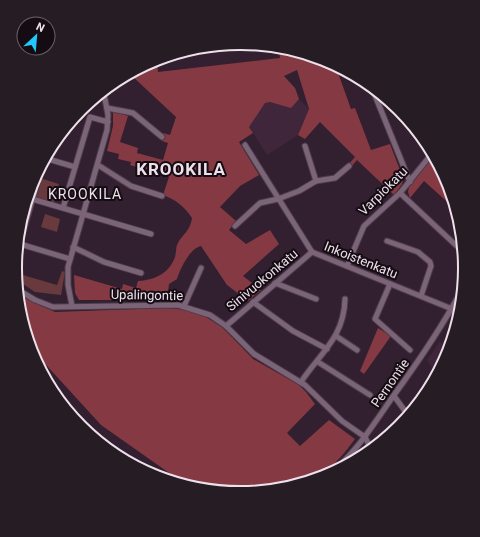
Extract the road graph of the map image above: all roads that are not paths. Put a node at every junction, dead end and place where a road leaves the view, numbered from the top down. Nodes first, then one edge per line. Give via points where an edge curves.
1 (105, 98) edge
2 (381, 103) edge
3 (107, 108) junction
4 (108, 122) junction
5 (162, 137) dead end
6 (245, 145) dead end
7 (305, 146) dead end
8 (428, 158) edge
9 (51, 160) edge
10 (98, 165) junction
11 (349, 166) dead end
12 (75, 167) junction
13 (316, 181) junction
14 (410, 182) junction
15 (400, 193) junction
16 (162, 196) dead end
17 (33, 199) edge
18 (278, 200) junction
19 (63, 208) junction
20 (83, 214) junction
21 (235, 226) dead end
22 (151, 234) dead end
23 (387, 240) dead end
24 (23, 244) edge
25 (457, 246) edge
26 (73, 247) junction
27 (312, 252) junction
28 (70, 259) junction
29 (347, 266) junction
30 (201, 268) dead end
31 (141, 273) dead end
32 (275, 283) junction
33 (390, 284) junction
34 (23, 293) edge
35 (421, 296) junction
36 (316, 299) dead end
37 (345, 299) dead end
38 (252, 302) junction
39 (72, 306) junction
40 (184, 306) junction
41 (454, 310) edge
42 (226, 326) junction
43 (336, 336) junction
44 (327, 349) junction
45 (357, 350) dead end
46 (410, 350) dead end
47 (318, 362) junction
48 (301, 382) junction
49 (370, 395) dead end
50 (394, 396) junction
51 (405, 411) edge
52 (364, 437) junction
53 (368, 444) edge
54 (346, 459) edge

1 - 3 street
2 - 14 street
3 - 4 street
3 - 5 street via 133,113
4 - 10 street
4 - 12 street via 90,117
6 - 18 street, Inkoistenkatu
7 - 13 street
8 - 14 street, Varpiokatu
9 - 12 street
10 - 16 street via 131,186
10 - 20 street
11 - 13 street via 335,178
12 - 19 street
13 - 18 street
14 - 15 street, Varpiokatu
15 - 25 street
15 - 29 street, Varpiokatu via 364,226
17 - 19 street
18 - 21 street via 260,203
18 - 27 street, Inkoistenkatu
19 - 20 street
20 - 22 street
20 - 26 street
23 - 35 street via 418,252 430,262
24 - 28 street
26 - 28 street
26 - 31 street via 104,262
27 - 29 street, Inkoistenkatu
27 - 32 street, Sinivuokonkatu
28 - 39 street via 68,273
29 - 33 street, Inkoistenkatu
30 - 40 street
32 - 36 street
32 - 38 street, Sinivuokonkatu
33 - 35 street, Inkoistenkatu
33 - 46 street via 375,319
34 - 39 street, Upalingontie via 48,306
35 - 41 street, Inkoistenkatu
37 - 43 street via 344,314
38 - 42 street, Sinivuokonkatu
38 - 44 street via 297,333
39 - 40 street, Upalingontie
40 - 42 street, Upalingontie via 210,315
41 - 50 street, Pernontie
42 - 48 street, Upalingontie via 254,354
43 - 44 street
43 - 45 street
44 - 47 street
47 - 48 street
47 - 49 street
48 - 52 street, Upalingontie via 342,421
50 - 51 street
50 - 52 street, Pernontie
52 - 53 street, Upalingontie
52 - 54 street, Pernontie

